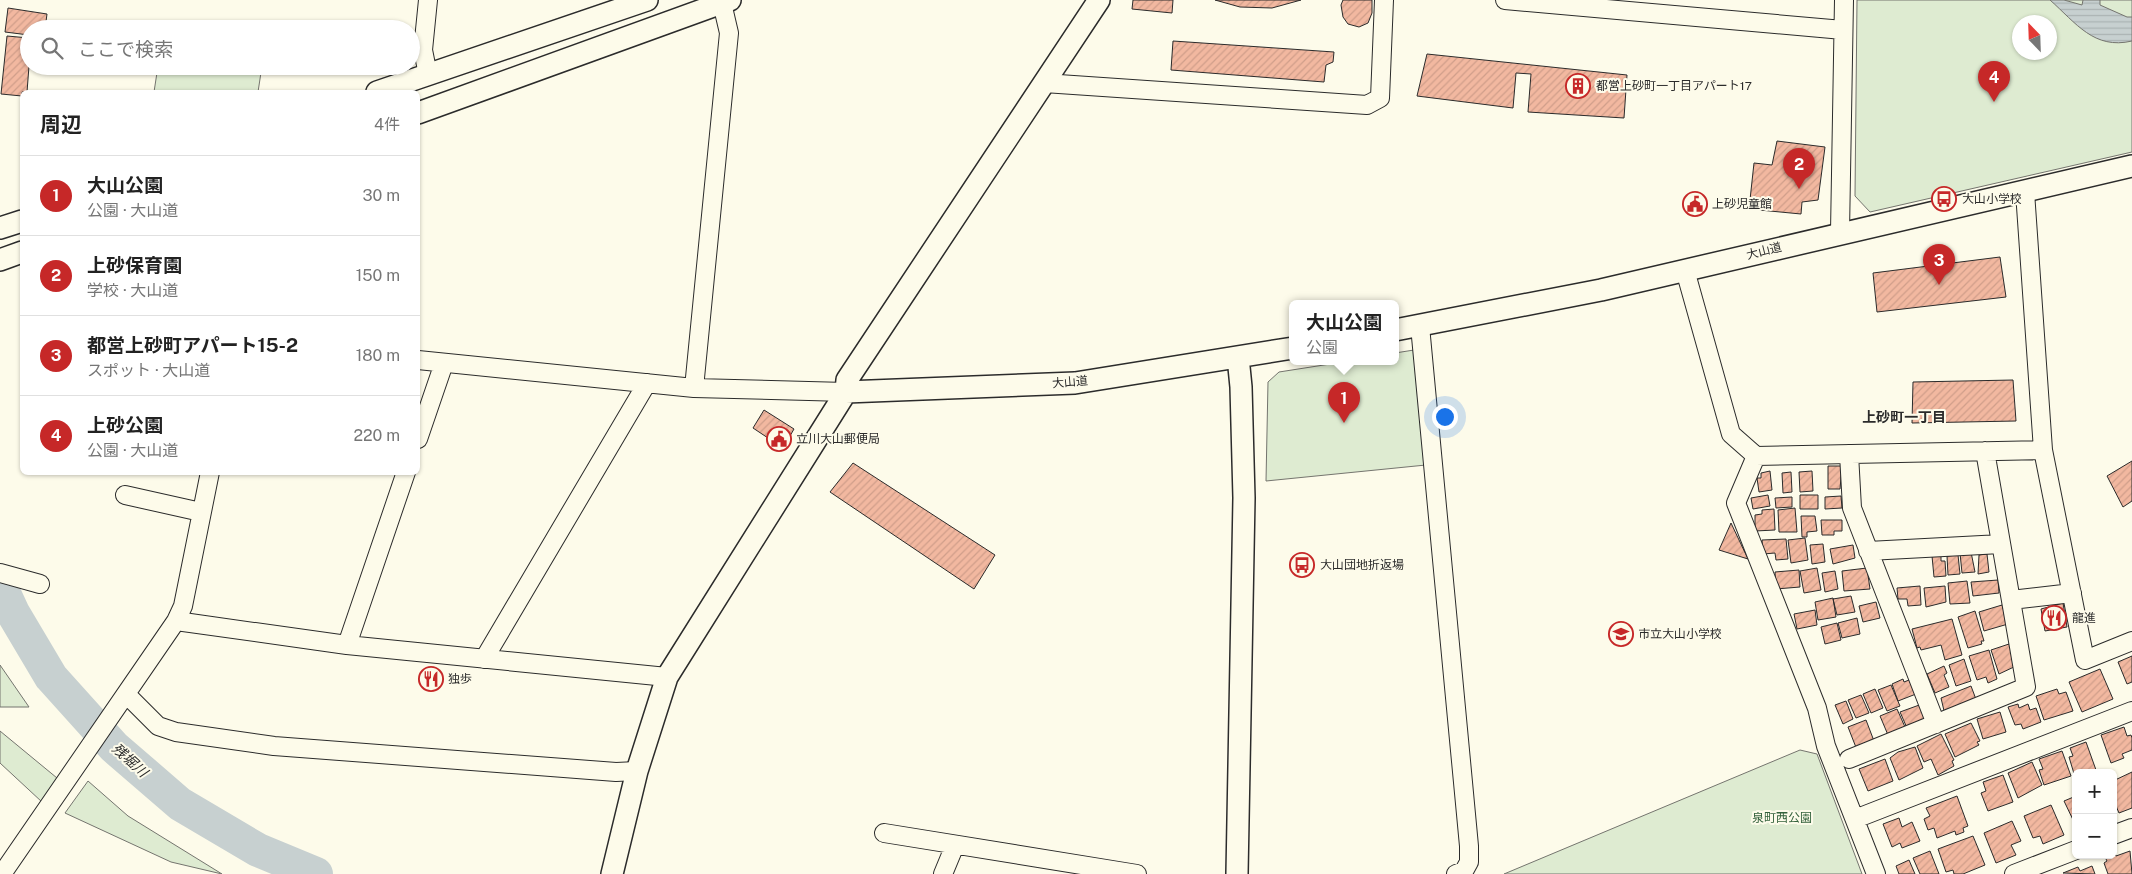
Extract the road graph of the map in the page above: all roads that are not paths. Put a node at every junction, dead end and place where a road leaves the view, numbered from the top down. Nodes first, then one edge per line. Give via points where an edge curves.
1 (428, 0) edge
2 (647, 0) edge
3 (1099, 0) edge
4 (1384, 0) edge
5 (1505, 0) edge
6 (1844, 0) edge
7 (726, 1) edge
8 (1599, 4) edge
9 (1844, 30) junction
10 (428, 74) junction
11 (1044, 83) junction
12 (407, 88) edge
13 (392, 90) edge
14 (420, 112) edge
15 (2132, 166) edge
16 (2025, 192) junction
17 (20, 222) edge
18 (0, 228) edge
19 (1840, 232) junction
20 (20, 253) edge
21 (0, 260) edge
22 (1685, 270) junction
23 (1420, 326) junction
24 (1399, 329) edge
25 (1289, 349) edge
26 (1238, 357) junction
27 (420, 360) edge
28 (444, 363) junction
29 (647, 383) junction
30 (694, 388) junction
31 (846, 392) junction
32 (420, 433) edge
33 (2043, 450) junction
34 (1985, 451) junction
35 (1849, 454) junction
36 (1756, 456) junction
37 (209, 475) edge
38 (405, 475) edge
39 (125, 495) dead end
40 (201, 512) junction
41 (2001, 544) junction
42 (1868, 551) junction
43 (0, 573) edge
44 (40, 584) dead end
45 (2072, 593) junction
46 (2011, 600) junction
47 (176, 621) junction
48 (2132, 641) edge
49 (347, 645) junction
50 (484, 659) junction
51 (667, 677) junction
52 (124, 699) junction
53 (2132, 711) edge
54 (1936, 724) junction
55 (1849, 758) dead end
56 (638, 771) junction
57 (1855, 819) junction
58 (2132, 828) edge
59 (884, 833) dead end
60 (2117, 834) edge
61 (956, 844) junction
62 (2072, 852) edge
63 (2, 874) edge
64 (612, 874) edge
65 (943, 874) edge
66 (1137, 874) edge
67 (1237, 874) edge
68 (1456, 874) edge
69 (1876, 874) edge
70 (2014, 874) edge

1 - 10 street via 423,50
2 - 10 street
3 - 11 street
4 - 11 street via 1380,98 1368,105
5 - 8 street
6 - 9 street
7 - 14 street
7 - 30 street via 729,33
8 - 9 street
9 - 19 street
10 - 12 street
11 - 31 street via 847,380
12 - 13 street
15 - 16 street, 大山道
16 - 19 street, 大山道
16 - 33 street
17 - 18 street
19 - 22 street, 大山道
20 - 21 street
22 - 23 street, 大山道
22 - 36 street via 1731,434
23 - 24 street, 大山道
23 - 68 street via 1469,846 1469,862 1464,872
25 - 26 street, 大山道
26 - 31 street, 大山道 via 1075,383
26 - 67 street via 1244,498
27 - 28 street
28 - 29 street
28 - 32 street
29 - 30 street
29 - 50 street
30 - 31 street
31 - 51 street
33 - 34 street
33 - 45 street
34 - 35 street
34 - 41 street
35 - 36 street
35 - 42 street via 1852,508
36 - 57 street via 1736,502 1820,714 1826,746
37 - 40 street
38 - 49 street
39 - 40 street
40 - 47 street via 183,606
41 - 42 street
41 - 46 street
42 - 54 street
43 - 44 street
45 - 46 street
45 - 48 street via 2085,660
46 - 54 street via 2026,687
47 - 49 street
47 - 52 street
49 - 50 street
50 - 51 street
51 - 56 street
52 - 56 street via 158,726 176,732 274,746 616,772
52 - 63 street
53 - 57 street
54 - 55 street
56 - 64 street
57 - 69 street
58 - 60 street
59 - 61 street
61 - 65 street
61 - 66 street
62 - 70 street

